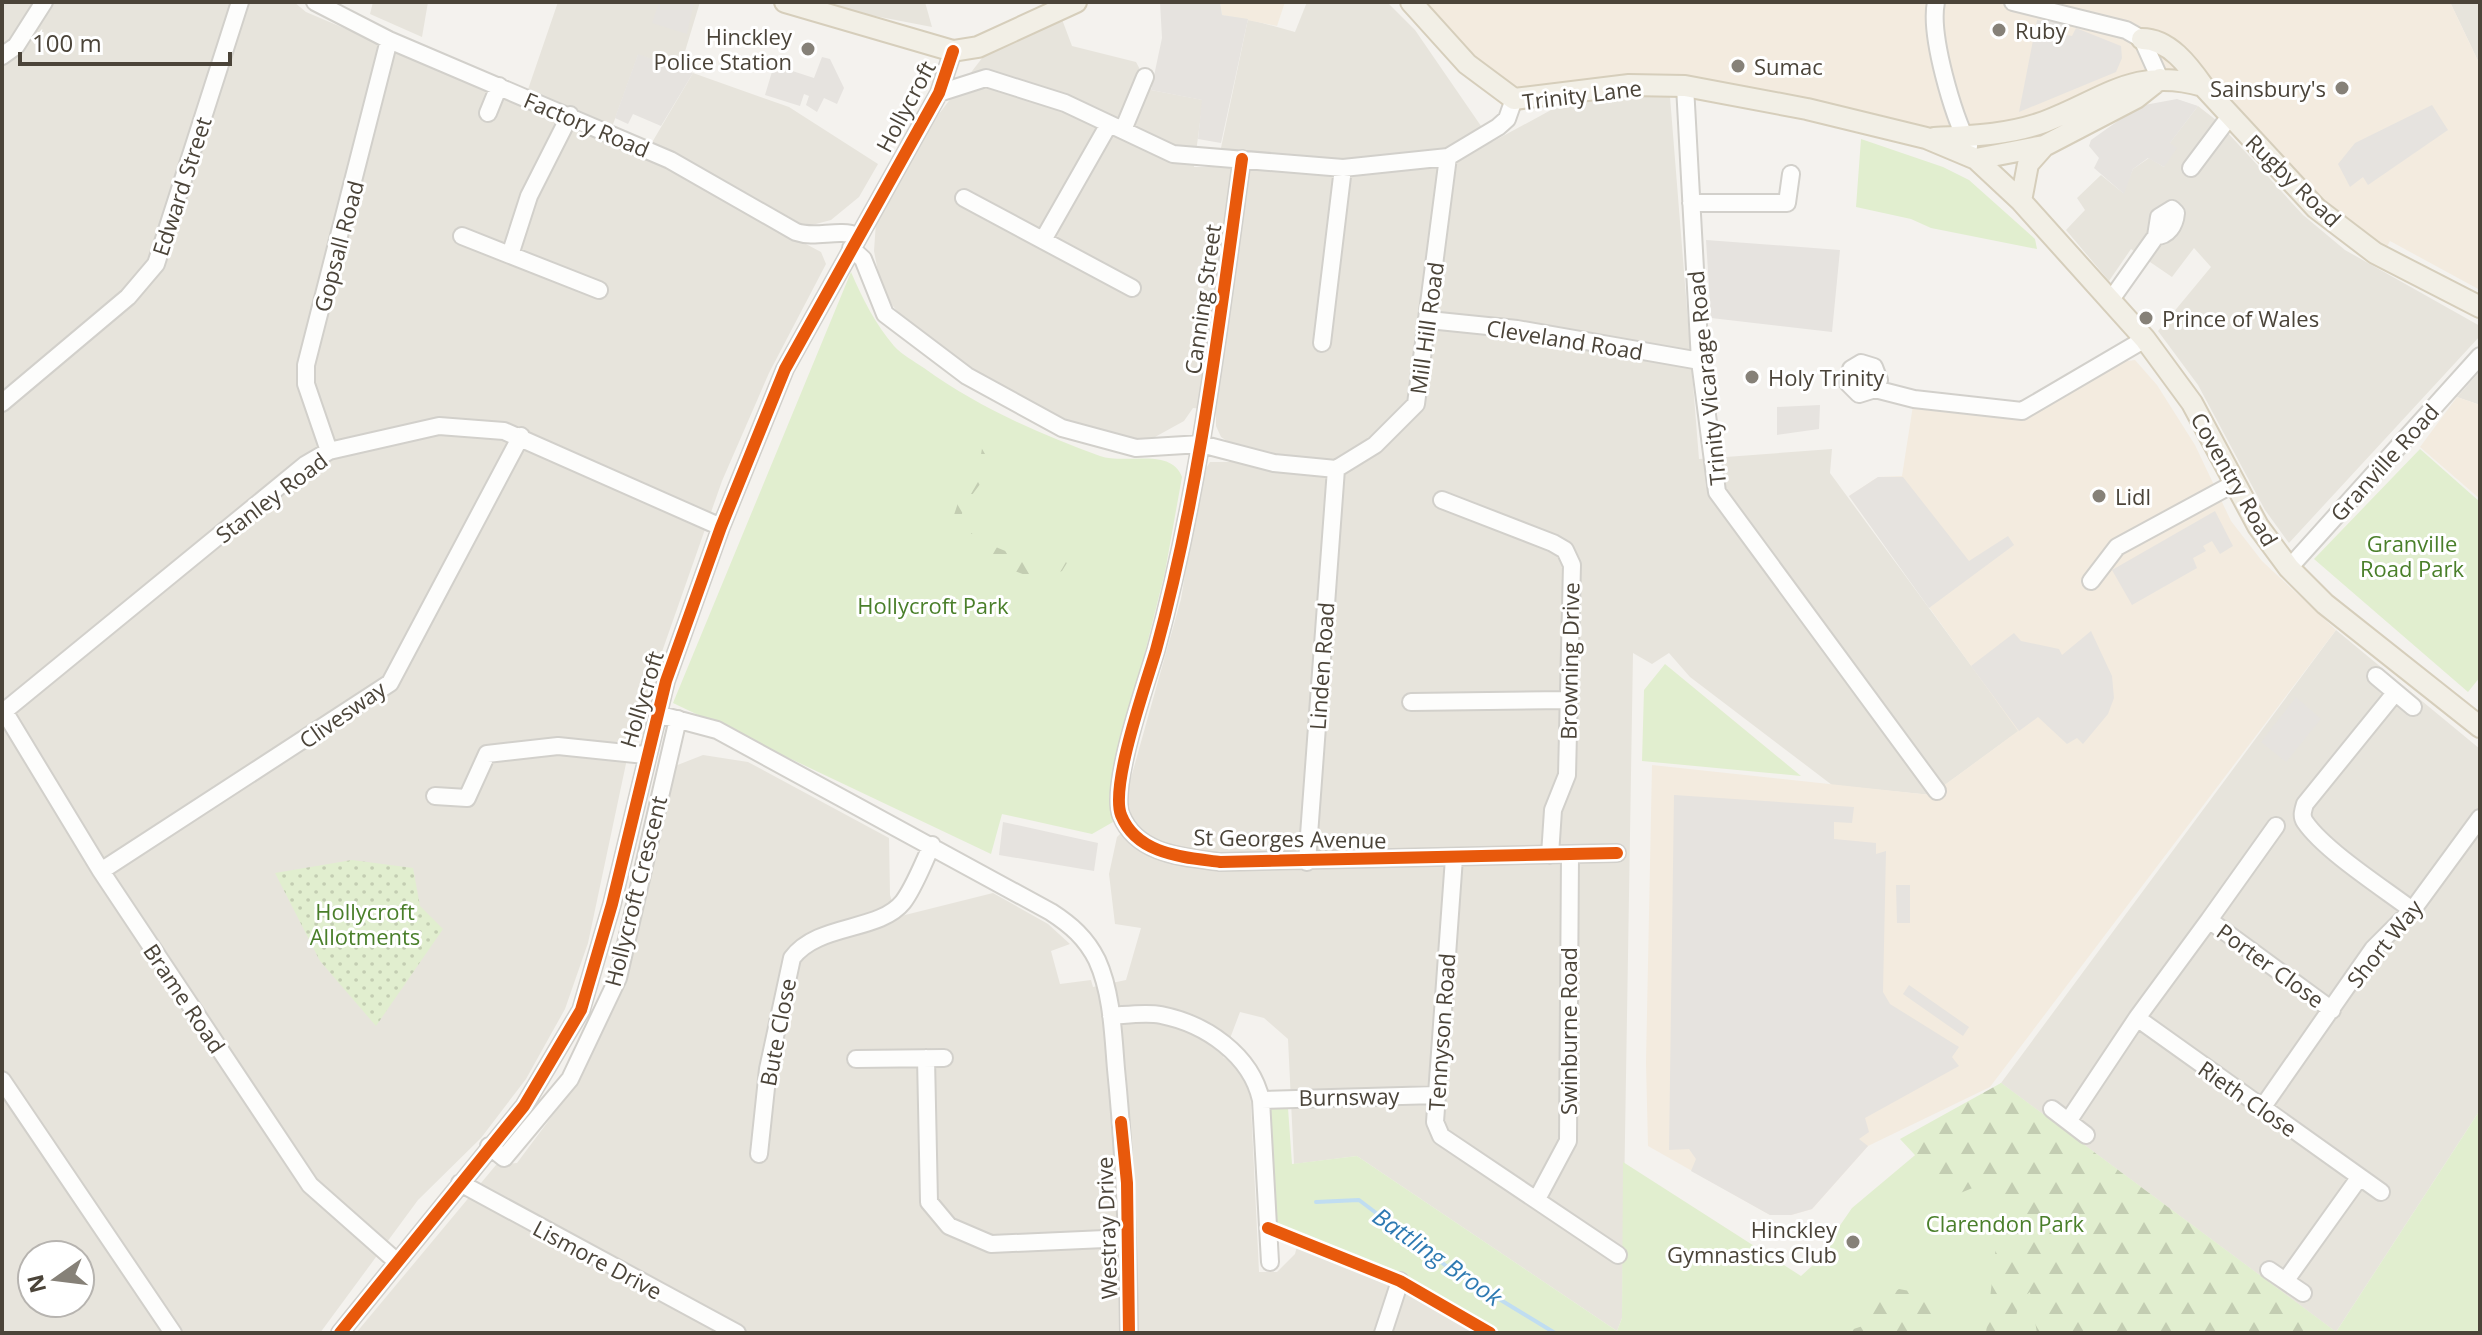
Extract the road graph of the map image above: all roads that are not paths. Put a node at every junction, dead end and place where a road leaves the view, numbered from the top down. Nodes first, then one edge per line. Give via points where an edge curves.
1 (44, 2) edge
2 (240, 2) edge
3 (315, 2) edge
4 (785, 2) edge
5 (1076, 2) edge
6 (1411, 2) edge
7 (1936, 2) edge
8 (2013, 2) edge
9 (2142, 39) junction
10 (389, 40) junction
11 (953, 51) junction
12 (2, 56) edge
13 (1145, 77) dead end
14 (2160, 79) junction
15 (499, 86) junction
16 (1685, 86) junction
17 (2203, 86) junction
18 (939, 93) junction
19 (1514, 99) junction
20 (488, 113) dead end
21 (570, 115) junction
22 (2230, 116) junction
23 (1116, 127) junction
24 (1964, 136) junction
25 (1926, 138) junction
26 (2044, 146) junction
27 (1448, 157) junction
28 (1242, 159) junction
29 (1976, 159) junction
30 (1343, 168) junction
31 (2191, 168) dead end
32 (1791, 174) dead end
33 (964, 198) dead end
34 (2021, 201) junction
35 (1691, 203) junction
36 (462, 236) dead end
37 (2156, 236) dead end
38 (1043, 240) junction
39 (854, 242) junction
40 (510, 255) junction
41 (1132, 288) dead end
42 (599, 290) dead end
43 (2110, 301) junction
44 (2480, 307) edge
45 (1429, 320) junction
46 (2145, 339) junction
47 (1322, 343) dead end
48 (2480, 356) edge
49 (1700, 361) junction
50 (1875, 389) dead end
51 (2, 403) edge
52 (521, 436) junction
53 (1201, 444) junction
54 (329, 451) junction
55 (1336, 469) junction
56 (2235, 483) junction
57 (1442, 500) dead end
58 (721, 527) junction
59 (2289, 568) junction
60 (2094, 581) dead end
61 (2376, 676) dead end
62 (2395, 693) junction
63 (1567, 700) junction
64 (1411, 702) dead end
65 (2413, 707) dead end
66 (3, 712) edge
67 (657, 714) junction
68 (678, 719) junction
69 (2480, 727) edge
70 (645, 755) junction
71 (1937, 791) dead end
72 (435, 796) dead end
73 (2480, 818) edge
74 (2276, 826) dead end
75 (932, 845) junction
76 (1617, 853) dead end
77 (1550, 855) junction
78 (1570, 856) junction
79 (1454, 858) junction
80 (1307, 862) junction
81 (101, 871) junction
82 (2412, 910) junction
83 (2209, 920) junction
84 (2332, 1010) junction
85 (1111, 1016) junction
86 (2137, 1018) junction
87 (926, 1058) junction
88 (944, 1058) dead end
89 (856, 1059) dead end
90 (2, 1080) edge
91 (1437, 1095) junction
92 (1261, 1100) junction
93 (2262, 1108) junction
94 (2052, 1109) dead end
95 (2069, 1120) junction
96 (2086, 1135) dead end
97 (489, 1146) junction
98 (759, 1154) dead end
99 (2359, 1178) junction
100 (460, 1183) junction
101 (2381, 1192) dead end
102 (1537, 1199) junction
103 (1127, 1238) junction
104 (1618, 1255) dead end
105 (396, 1261) junction
106 (1270, 1262) dead end
107 (2269, 1270) dead end
108 (2286, 1280) junction
109 (1400, 1281) dead end
110 (2303, 1293) dead end
111 (173, 1333) edge
112 (340, 1333) edge
113 (737, 1333) edge
114 (1129, 1333) edge
115 (1383, 1333) edge

1 - 12 street via 16,46
2 - 51 street, Edward Street via 156,264 128,297
3 - 10 street, Factory Road
4 - 11 main road
5 - 11 main road via 978,47
6 - 19 main road via 1467,64
7 - 24 street, Coventry Road via 1932,19 1939,59
8 - 9 street, Rugby Road via 2126,30
9 - 14 street
9 - 17 main road, Rugby Road via 2160,43 2181,58
10 - 15 street, Factory Road
10 - 54 street, Gopsall Road via 306,365 306,384
11 - 18 street, Hollycroft
13 - 23 street
14 - 17 main road
14 - 24 main road, Trinity Lane via 2134,81 2046,122 2007,133
14 - 26 main road via 2136,98
15 - 20 street
15 - 21 street, Factory Road
16 - 19 main road, Trinity Lane via 1629,85
16 - 25 main road, Trinity Lane
16 - 35 street, Trinity Vicarage Road
17 - 22 main road, Rugby Road
18 - 23 street, Trinity Lane via 986,78 1065,103
18 - 39 street, Hollycroft
19 - 27 street, Trinity Lane via 1498,127
21 - 39 street, Factory Road via 692,171 796,232 850,233
21 - 40 street via 529,196
22 - 31 street
22 - 44 main road, Rugby Road via 2316,208 2375,253
23 - 28 street, Trinity Lane via 1173,154
23 - 38 street
24 - 25 main road, Trinity Lane
24 - 29 street, Coventry Road
25 - 29 main road, Trinity Lane
26 - 29 main road
26 - 34 main road via 2028,164
27 - 30 street, Trinity Lane
27 - 45 street, Mill Hill Road
28 - 30 street, Trinity Lane
28 - 53 street, Canning Street
29 - 34 main road, Coventry Road
30 - 47 street
32 - 35 street via 1787,203
33 - 38 street
34 - 43 main road, Coventry Road
35 - 49 street, Trinity Vicarage Road
36 - 40 street
37 - 43 street
38 - 41 street
39 - 53 street via 885,314 967,376 1062,428 1136,448
39 - 58 street, Hollycroft via 785,369
40 - 42 street
43 - 46 main road, Coventry Road
45 - 49 street, Cleveland Road via 1517,329
45 - 55 street, Mill Hill Road via 1416,404 1375,445
46 - 50 street via 2022,411 1914,399
46 - 56 main road, Coventry Road via 2192,403
48 - 59 street, Granville Road
49 - 71 street, Trinity Vicarage Road via 1717,492
52 - 54 street, Stanley Road via 439,426
52 - 58 street, Stanley Road
52 - 81 street, Clivesway via 390,683
53 - 55 street via 1274,463
53 - 80 street, St Georges Avenue via 1164,621 1119,786 1121,815 1144,845 1178,857
54 - 66 street, Stanley Road via 305,465
55 - 80 street, Linden Road
56 - 59 main road, Coventry Road
56 - 60 street via 2117,547
57 - 63 street, Browning Drive via 1565,550 1572,565
58 - 67 street, Hollycroft
59 - 69 main road, Coventry Road via 2325,604
61 - 62 street
62 - 65 street
62 - 82 street via 2302,814 2333,848
63 - 64 street
63 - 77 street, Browning Drive via 1567,775 1553,810
66 - 81 street, Brame Road
67 - 68 street, Westray Drive
67 - 70 street, Hollycroft
68 - 75 street, Westray Drive via 717,730
68 - 97 street, Hollycroft Crescent via 618,978 570,1079 504,1158
70 - 72 street via 558,746 487,754 467,798
70 - 97 street, Hollycroft via 612,904 581,1010 524,1106
73 - 82 street, Short Way
74 - 83 street, Porter Close
75 - 85 street, Westray Drive via 1076,928 1097,959
75 - 98 street, Bute Close via 902,903 802,944 792,958 768,1069
76 - 78 street, St Georges Avenue
77 - 78 street, St Georges Avenue
77 - 79 street, St Georges Avenue
78 - 102 street, Swinburne Road via 1568,1141
79 - 80 street, St Georges Avenue
79 - 91 street, Tennyson Road
81 - 105 street, Brame Road via 310,1185
82 - 84 street, Short Way via 2373,949
83 - 84 street, Porter Close
83 - 86 street, Porter Close
84 - 93 street, Short Way
85 - 92 street via 1160,1014 1195,1026 1241,1056 1257,1081
85 - 103 street, Westray Drive
86 - 93 street, Rieth Close
86 - 95 street
87 - 88 street
87 - 89 street
87 - 103 street via 929,1202 949,1226 991,1244
90 - 111 street
91 - 92 street, Burnsway
91 - 102 street, Tennyson Road via 1435,1122 1441,1136
92 - 106 street
93 - 99 street, Rieth Close
94 - 95 street
95 - 96 street
97 - 100 street, Hollycroft
99 - 101 street, Rieth Close
99 - 108 street
100 - 105 street, Hollycroft
100 - 113 street, Lismore Drive
102 - 104 street, Tennyson Road
103 - 114 street, Westray Drive
105 - 112 street, Hollycroft
107 - 108 street
108 - 110 street
109 - 115 street

